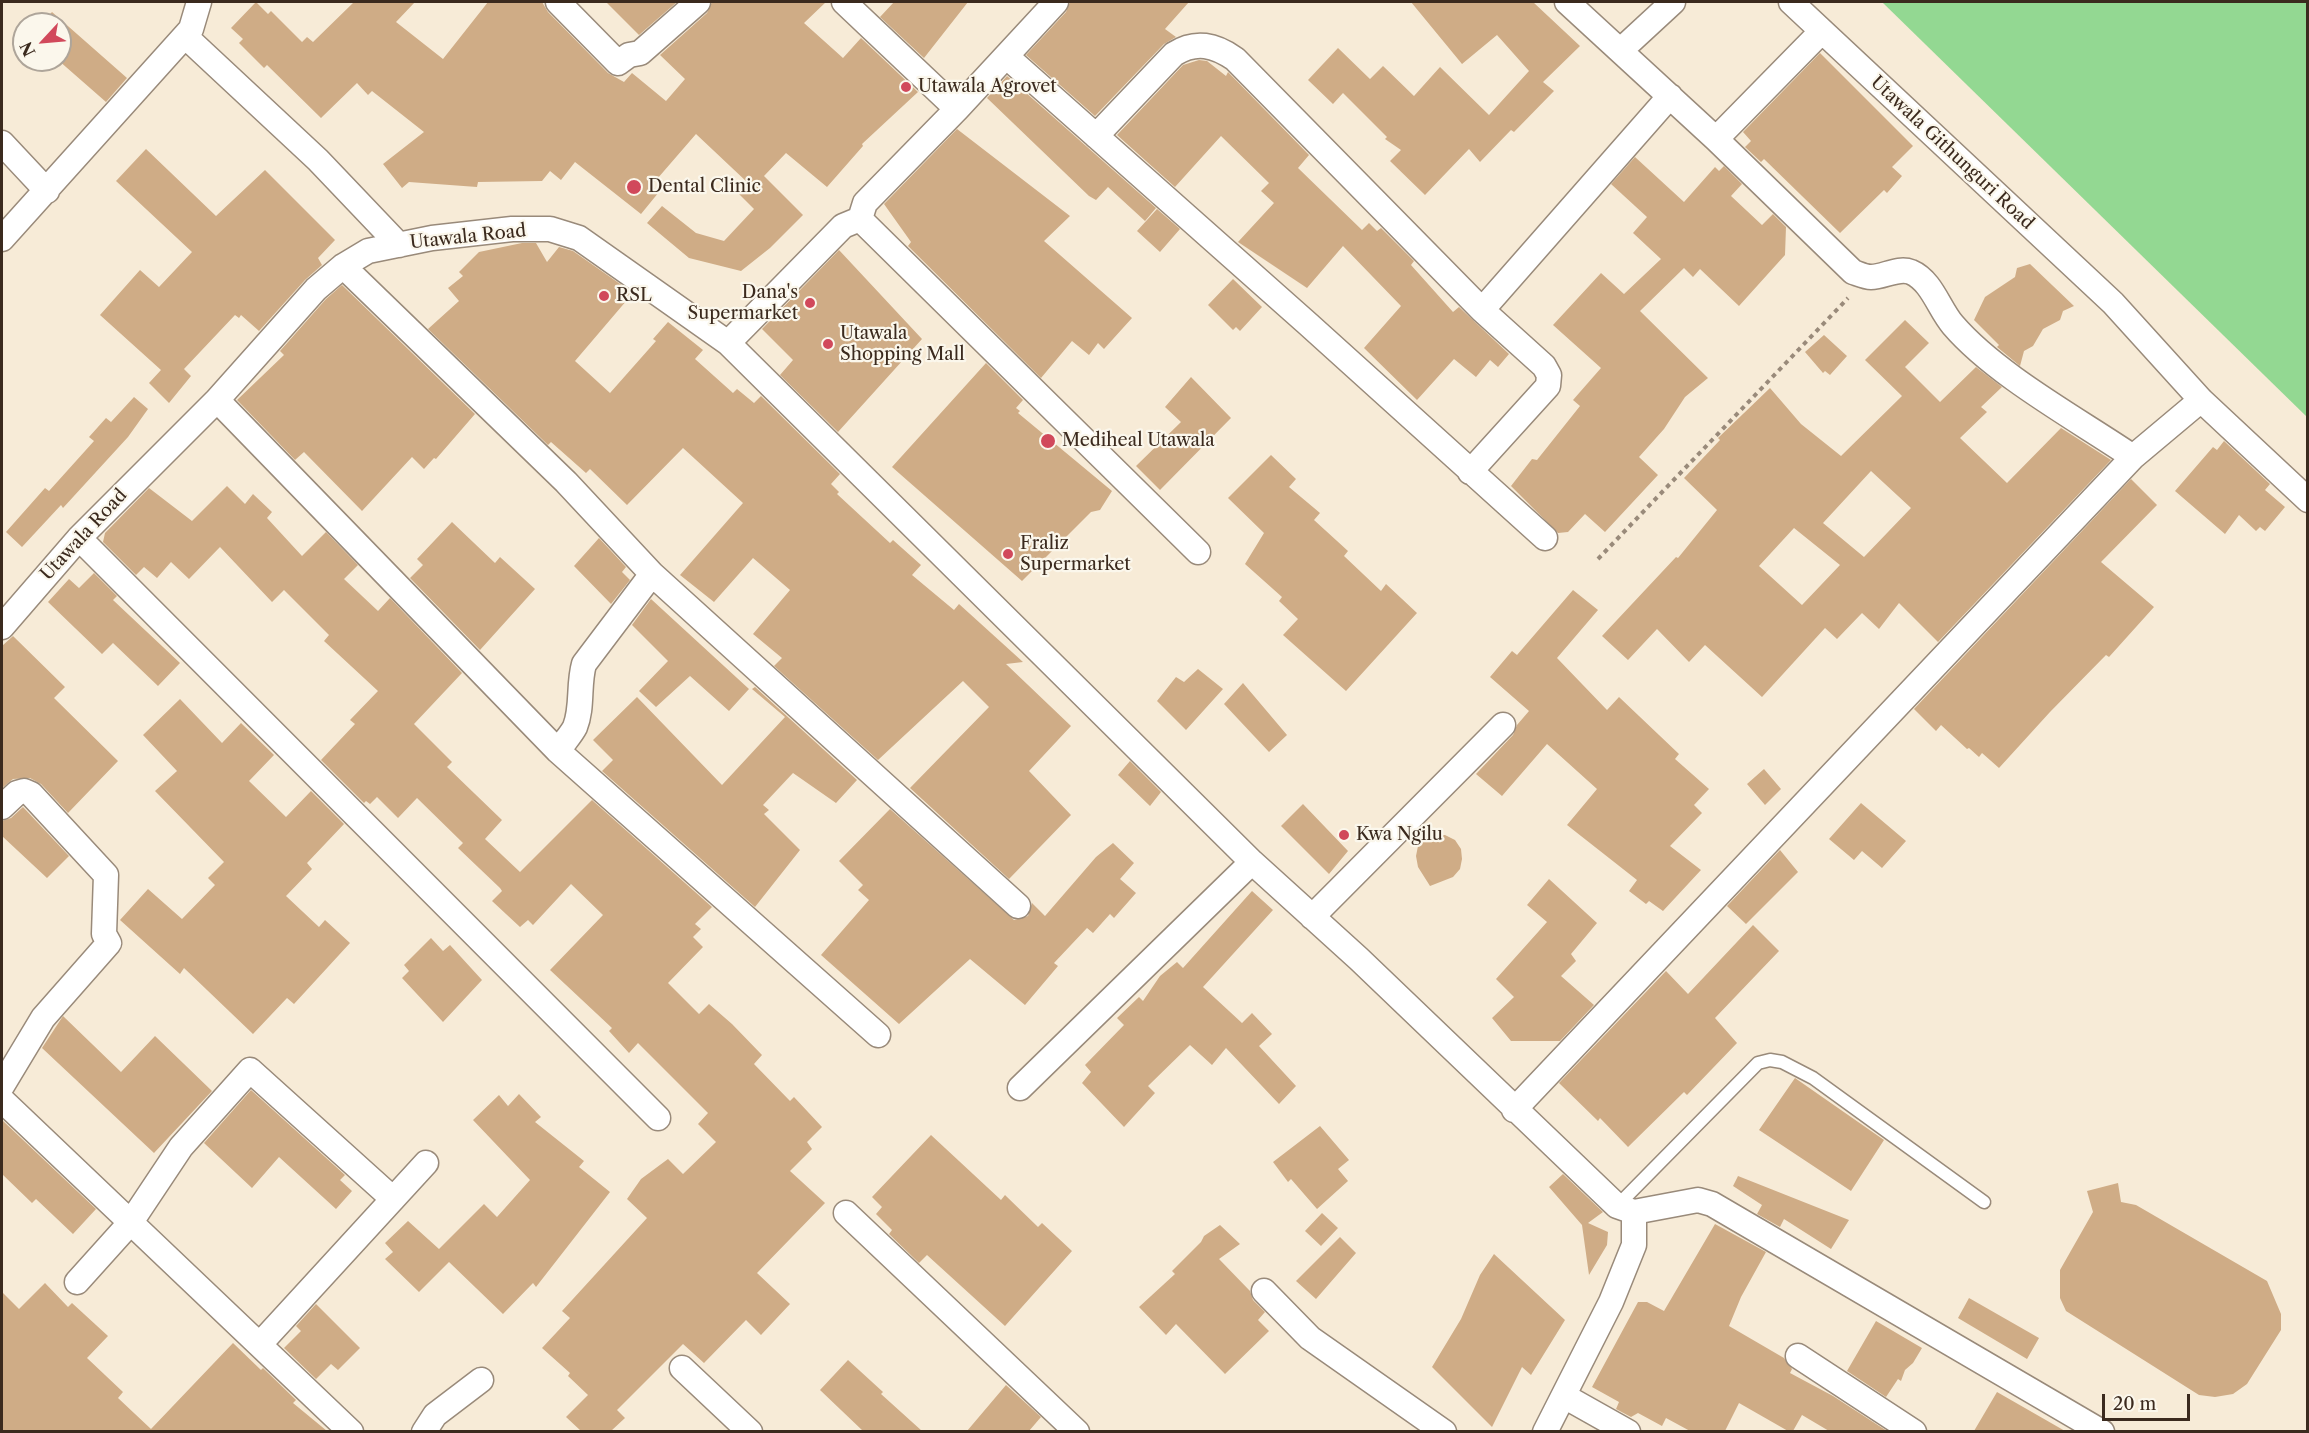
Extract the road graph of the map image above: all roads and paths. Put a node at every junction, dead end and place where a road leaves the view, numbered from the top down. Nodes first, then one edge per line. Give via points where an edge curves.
1 (199, 2) edge
2 (558, 2) edge
3 (698, 2) edge
4 (844, 2) edge
5 (1056, 2) edge
6 (1567, 2) edge
7 (1674, 2) edge
8 (1791, 2) edge
9 (1822, 31) junction
10 (185, 36) junction
11 (1621, 50) junction
12 (1006, 56) junction
13 (1670, 96) junction
14 (957, 109) junction
15 (1096, 136) junction
16 (1716, 139) junction
17 (2, 142) edge
18 (47, 191) junction
19 (860, 219) junction
20 (2, 240) edge
21 (399, 244) junction
22 (343, 266) junction
23 (1868, 277) junction
24 (1482, 310) junction
25 (728, 343) junction
26 (217, 400) junction
27 (2201, 400) junction
28 (2133, 457) junction
29 (1470, 472) junction
30 (2307, 500) edge
31 (79, 538) junction
32 (1545, 538) dead end
33 (1198, 552) dead end
34 (1598, 559) dead end
35 (652, 574) junction
36 (2, 627) edge
37 (1503, 725) dead end
38 (558, 751) junction
39 (2, 807) edge
40 (1252, 862) junction
41 (1018, 906) dead end
42 (1312, 917) junction
43 (878, 1035) dead end
44 (2, 1086) edge
45 (1020, 1088) dead end
46 (2, 1100) edge
47 (1514, 1110) junction
48 (658, 1118) dead end
49 (426, 1163) dead end
50 (393, 1199) junction
51 (1984, 1202) dead end
52 (1625, 1209) junction
53 (846, 1213) dead end
54 (131, 1222) junction
55 (77, 1282) dead end
56 (1264, 1292) dead end
57 (260, 1344) junction
58 (1798, 1356) dead end
59 (682, 1368) dead end
60 (481, 1380) dead end
61 (1564, 1396) junction
62 (351, 1431) edge
63 (423, 1431) edge
64 (750, 1431) edge
65 (1077, 1431) edge
66 (1444, 1431) edge
67 (1545, 1431) edge
68 (1628, 1431) edge
69 (1914, 1431) edge
70 (2102, 1431) edge

1 - 10 street
2 - 3 street via 618,63 628,55 640,53
4 - 14 street
5 - 12 street
6 - 11 street
7 - 11 street
8 - 9 street, Utawala Githunguri Road
9 - 16 street
9 - 27 street, Utawala Githunguri Road via 2113,303
10 - 18 street
10 - 21 street via 318,160
11 - 13 street
12 - 14 street
12 - 15 street
13 - 16 street
13 - 24 street
14 - 19 street via 865,203
15 - 24 street via 1174,54 1186,47 1218,47 1235,59
15 - 29 street
16 - 23 street via 1853,273
17 - 18 street
18 - 20 street
19 - 25 street via 843,226
19 - 33 street
21 - 22 street, Utawala Road via 368,251
21 - 25 street, Utawala Road via 512,229 550,229 579,238
22 - 26 street, Utawala Road via 316,289
22 - 35 street via 566,482
23 - 28 street via 1910,272 1927,284 1954,326 1989,361
23 - 34 path
24 - 29 street via 1549,375 1548,386
25 - 40 street, Utawala Road
26 - 31 street, Utawala Road
26 - 38 street
27 - 28 street
27 - 30 street, Utawala Githunguri Road
28 - 47 street
29 - 32 street
31 - 36 street, Utawala Road
31 - 48 street
35 - 38 street via 584,664 575,727
35 - 41 street
37 - 42 street
38 - 43 street
39 - 44 street via 17,793 31,794 106,875 104,934 109,943 43,1018
40 - 42 street, Utawala Road
40 - 45 street
42 - 47 street, Utawala Road
46 - 54 street
47 - 52 street, Utawala Road
49 - 50 street
50 - 54 street via 250,1070 181,1147
50 - 57 street
51 - 52 lane via 1813,1078 1770,1060 1758,1063
52 - 61 street via 1634,1245 1611,1302
52 - 70 street via 1698,1200 1712,1204
53 - 65 street
54 - 55 street
54 - 57 street
56 - 66 street via 1310,1338
57 - 62 street
58 - 69 street
59 - 64 street
60 - 63 street via 435,1415
61 - 67 street
61 - 68 street

